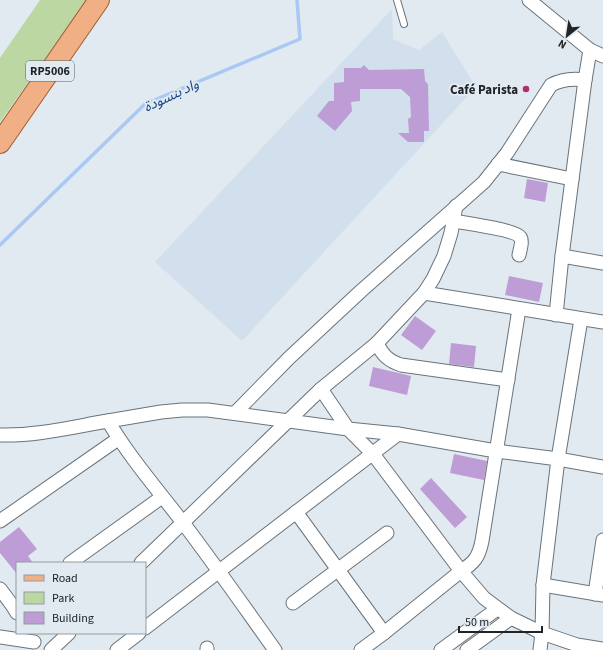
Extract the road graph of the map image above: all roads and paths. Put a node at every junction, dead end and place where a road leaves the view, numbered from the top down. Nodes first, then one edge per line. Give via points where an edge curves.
1 (99, 0) edge
2 (397, 0) edge
3 (530, 0) edge
4 (404, 24) dead end
5 (590, 50) junction
6 (603, 56) edge
7 (584, 80) junction
8 (0, 143) edge
9 (498, 164) junction
10 (572, 179) junction
11 (456, 206) junction
12 (453, 221) junction
13 (519, 255) dead end
14 (562, 256) junction
15 (603, 263) edge
16 (424, 293) junction
17 (518, 309) junction
18 (556, 315) junction
19 (581, 319) junction
20 (603, 322) edge
21 (377, 343) junction
22 (508, 380) junction
23 (321, 389) junction
24 (235, 414) junction
25 (287, 420) junction
26 (108, 421) junction
27 (348, 429) junction
28 (398, 434) junction
29 (0, 435) edge
30 (118, 438) junction
31 (496, 451) junction
32 (373, 454) junction
33 (558, 459) junction
34 (603, 467) edge
35 (162, 497) junction
36 (296, 512) junction
37 (0, 521) edge
38 (183, 523) junction
39 (387, 533) dead end
40 (603, 540) edge
41 (71, 562) edge
42 (142, 562) edge
43 (338, 570) junction
44 (219, 572) junction
45 (461, 572) junction
46 (542, 585) junction
47 (0, 589) edge
48 (599, 595) edge
49 (293, 603) dead end
50 (12, 606) edge
51 (497, 609) junction
52 (511, 618) junction
53 (146, 627) edge
54 (384, 633) junction
55 (542, 633) junction
56 (68, 634) edge
57 (138, 634) edge
58 (0, 637) edge
59 (34, 642) edge
60 (603, 649) edge
61 (51, 650) edge
62 (117, 650) edge
63 (275, 650) edge
64 (361, 650) edge
65 (441, 650) edge
66 (467, 650) edge
67 (540, 650) edge

1 - 8 main road, RP5006
2 - 4 lane
3 - 5 street
5 - 6 street
5 - 7 street
7 - 9 street via 570,79 551,85
7 - 10 street
9 - 10 street
9 - 11 street via 484,182
10 - 14 street
11 - 12 street
11 - 24 street via 294,353
12 - 13 street via 516,234 521,240
12 - 16 street via 442,262
14 - 15 street
14 - 18 street
16 - 17 street
16 - 21 street
17 - 18 street
17 - 22 street
18 - 19 street
19 - 20 street
19 - 33 street
21 - 22 street via 388,359 401,365
21 - 23 street
22 - 31 street
23 - 25 street
23 - 27 street
24 - 25 street
24 - 26 street via 182,410
25 - 27 street
25 - 38 street
26 - 29 street via 48,432
26 - 30 street
27 - 28 street
27 - 32 street
28 - 31 street
28 - 32 street
30 - 35 street
30 - 37 street
31 - 33 street
31 - 45 street via 480,551 474,562
32 - 36 street
32 - 45 street
33 - 34 street
33 - 46 street
35 - 38 street
35 - 41 street
36 - 43 street
36 - 44 street
38 - 42 street
38 - 44 street
39 - 43 street
40 - 48 street
43 - 49 street
43 - 54 street
44 - 53 street
44 - 63 street
45 - 51 street
45 - 54 street
46 - 48 street
46 - 55 street
47 - 50 street
51 - 52 street
51 - 65 street
52 - 55 street
52 - 66 street
54 - 64 street
55 - 60 street via 577,645
55 - 67 street
56 - 61 street
57 - 62 street
58 - 59 street

